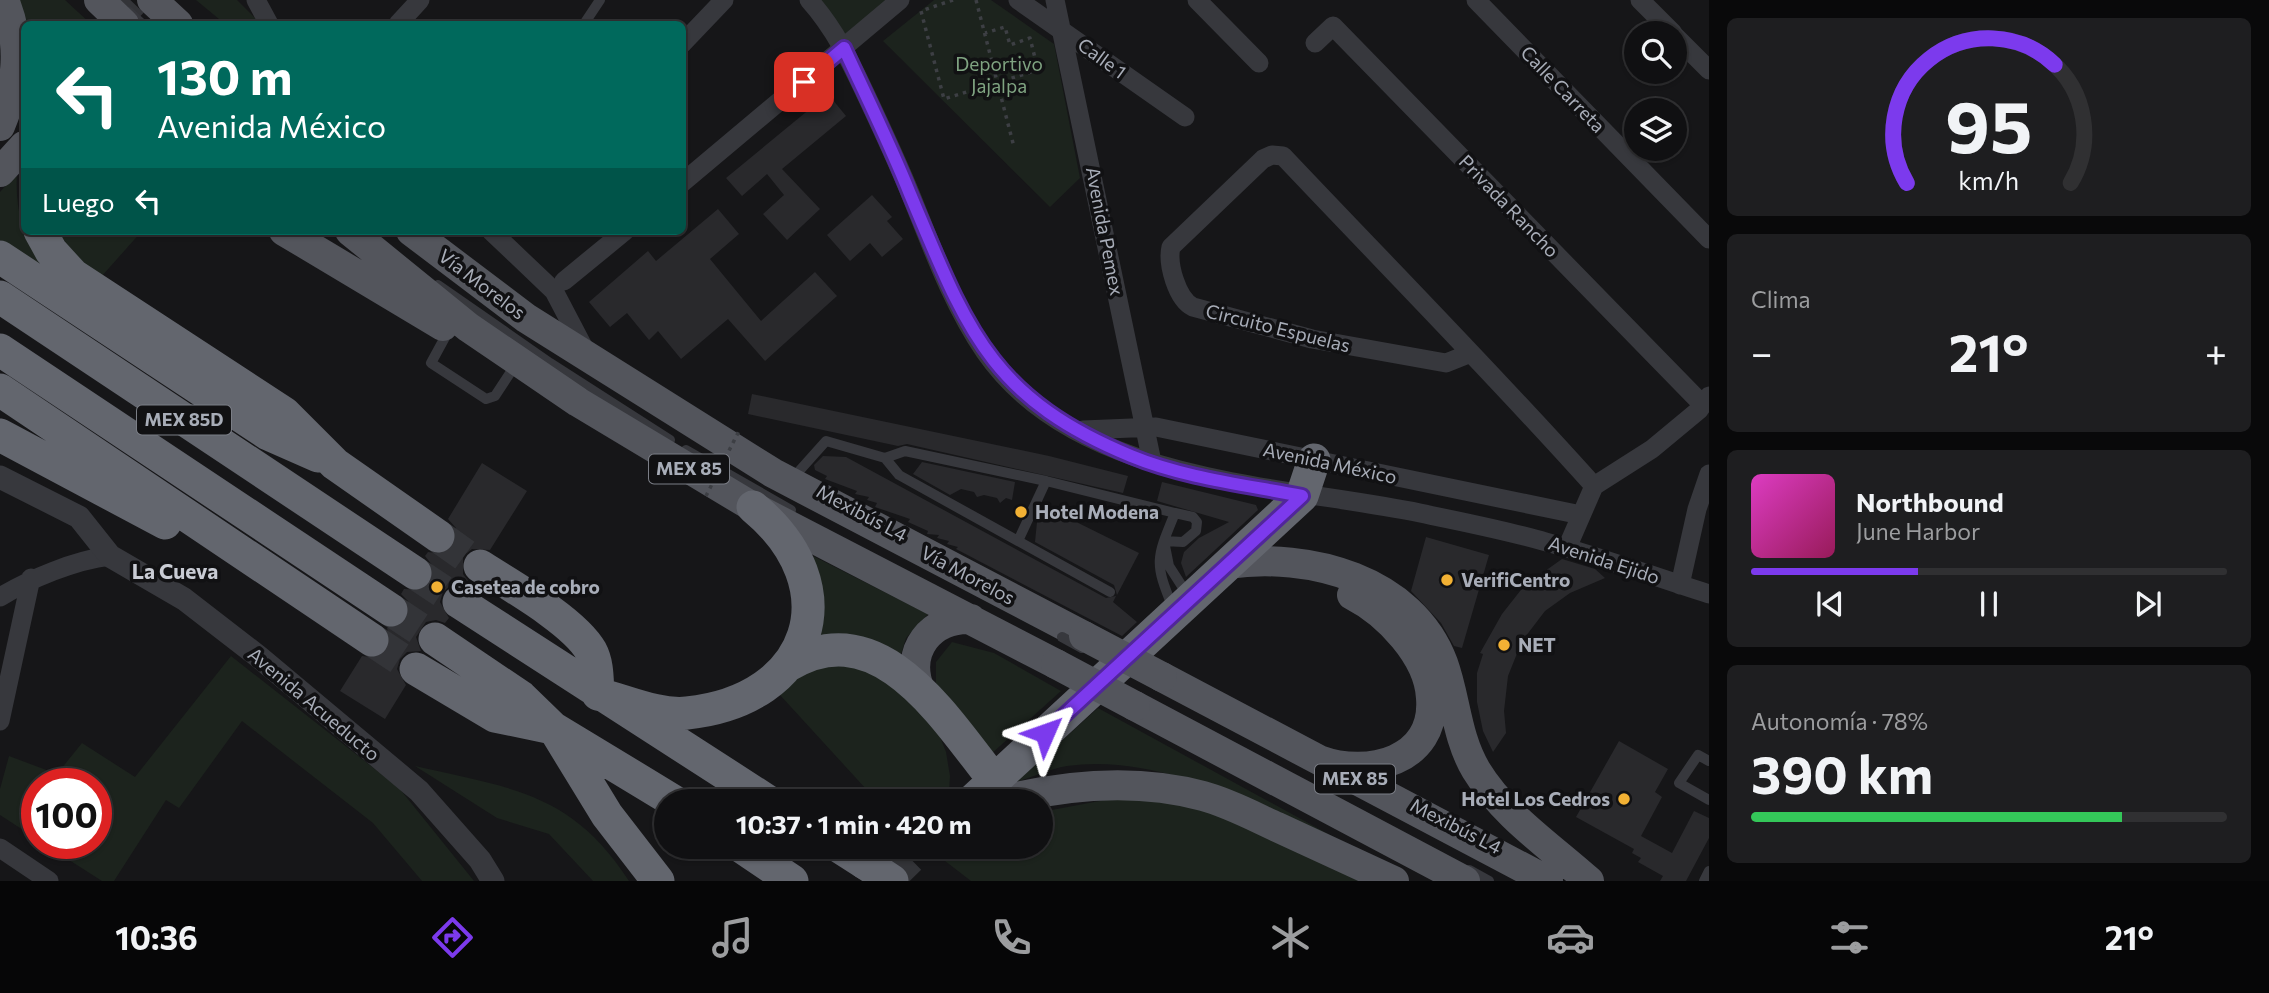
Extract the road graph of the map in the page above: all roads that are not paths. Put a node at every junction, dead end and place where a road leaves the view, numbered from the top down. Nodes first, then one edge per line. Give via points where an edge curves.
1 (4, 0) edge
2 (99, 0) edge
3 (116, 0) edge
4 (137, 0) edge
5 (152, 0) edge
6 (256, 0) edge
7 (420, 0) edge
8 (600, 0) edge
9 (724, 0) edge
10 (809, 0) edge
11 (900, 0) edge
12 (1018, 0) edge
13 (1055, 0) edge
14 (1476, 0) edge
15 (1640, 0) edge
16 (1200, 1) edge
17 (121, 21) edge
18 (139, 21) edge
19 (160, 21) edge
20 (175, 21) edge
21 (267, 21) edge
22 (401, 21) edge
23 (586, 21) edge
24 (1661, 21) edge
25 (1062, 30) junction
26 (686, 40) edge
27 (1315, 43) dead end
28 (1687, 47) edge
29 (844, 48) junction
30 (1259, 63) dead end
31 (1709, 70) edge
32 (21, 117) edge
33 (1185, 117) dead end
34 (0, 126) edge
35 (0, 140) edge
36 (21, 149) edge
37 (0, 172) edge
38 (686, 180) edge
39 (42, 235) edge
40 (291, 235) edge
41 (355, 235) edge
42 (407, 235) edge
43 (495, 235) edge
44 (620, 235) edge
45 (1709, 239) edge
46 (0, 257) edge
47 (429, 277) dead end
48 (564, 281) dead end
49 (0, 297) edge
50 (450, 329) junction
51 (0, 351) edge
52 (1471, 353) junction
53 (510, 356) junction
54 (594, 369) junction
55 (0, 390) edge
56 (1706, 400) edge
57 (1144, 428) junction
58 (1078, 431) junction
59 (0, 435) edge
60 (702, 443) dead end
61 (885, 458) junction
62 (1314, 460) junction
63 (1152, 462) junction
64 (335, 464) junction
65 (1709, 474) edge
66 (0, 477) edge
67 (1046, 481) junction
68 (789, 482) junction
69 (1423, 482) junction
70 (1594, 486) junction
71 (1302, 496) junction
72 (753, 507) junction
73 (1175, 513) junction
74 (1416, 513) junction
75 (1581, 515) junction
76 (804, 517) dead end
77 (1497, 531) joint
78 (438, 536) tunnel mouth
79 (1018, 541) junction
80 (1164, 541) junction
81 (231, 544) junction
82 (1567, 548) junction
83 (110, 556) junction
84 (1228, 564) junction
85 (480, 566) tunnel mouth
86 (415, 573) tunnel mouth
87 (31, 578) junction
88 (1680, 585) junction
89 (1110, 592) dead end
90 (1709, 594) edge
91 (0, 597) edge
92 (1188, 600) junction
93 (459, 602) tunnel mouth
94 (391, 610) tunnel mouth
95 (975, 612) junction
96 (1018, 631) dead end
97 (435, 639) tunnel mouth
98 (372, 640) tunnel mouth
99 (1064, 647) junction
100 (789, 665) junction
101 (416, 669) tunnel mouth
102 (1131, 674) dead end
103 (920, 690) junction
104 (598, 694) junction
105 (1146, 694) junction
106 (0, 721) edge
107 (553, 728) junction
108 (1261, 760) dead end
109 (1320, 760) junction
110 (1709, 761) edge
111 (654, 789) edge
112 (748, 789) edge
113 (984, 789) edge
114 (992, 789) edge
115 (1053, 789) edge
116 (1709, 800) edge
117 (1427, 831) dead end
118 (0, 848) edge
119 (1441, 855) dead end
120 (760, 859) edge
121 (1709, 871) edge
122 (50, 881) edge
123 (493, 881) edge
124 (658, 881) edge
125 (792, 881) edge
126 (1394, 881) edge
127 (1465, 881) edge
128 (1489, 881) edge
129 (1526, 881) edge
130 (1548, 881) edge
131 (1590, 881) edge
132 (1704, 881) edge

1 - 34 main road via 17,57 12,93
2 - 17 main road
3 - 18 lane
4 - 19 lane
5 - 20 main road
6 - 21 street
7 - 22 street
8 - 23 lane
9 - 26 street
10 - 29 street, Avenida México
11 - 29 street
12 - 25 street, Calle 1
13 - 25 street, Avenida Pemex
14 - 45 street, Calle Carreta
15 - 24 street
16 - 30 street
25 - 33 street, Calle 1
25 - 57 street, Avenida Pemex
27 - 56 street, Privada Rancho via 1333,26
28 - 31 street
29 - 38 street
29 - 58 street, Avenida México via 950,290 985,353 1037,405
32 - 35 main road
36 - 37 main road
39 - 64 highway via 73,275 284,413
40 - 50 main road
41 - 53 main road, Vía Morelos / MEX 85
42 - 54 main road, Vía Morelos / MEX 85
43 - 54 street via 554,292
44 - 48 street
46 - 64 highway via 268,434
47 - 76 lane, Mexibús L4 via 671,441
49 - 86 highway, MEX 85D
50 - 53 main road
50 - 53 lane via 431,363 486,399 495,396
51 - 94 highway, MEX 85D
52 - 52 street, Circuito Espuelas via 1283,156 1263,159 1171,247 1169,256 1180,294 1193,307 1312,339 1446,363
52 - 70 street, Circuito Espuelas
53 - 72 main road, Vía Morelos / MEX 85
54 - 68 main road, Vía Morelos / MEX 85
55 - 81 highway
56 - 70 street via 1652,449
57 - 58 street, Avenida México
57 - 62 street, Avenida México
57 - 63 street, Avenida Pemex
58 - 63 street, Avenida México
59 - 81 highway via 172,527
60 - 99 lane, Mexibús L4
61 - 67 lane via 905,452
61 - 68 lane via 826,441
61 - 79 lane via 899,475
62 - 69 street, Avenida México
62 - 71 highway
63 - 71 street, Avenida México
64 - 78 highway
65 - 88 street
66 - 83 street, Avenida Acueducto via 79,517
67 - 73 lane
67 - 79 lane
68 - 99 main road, Vía Morelos / MEX 85
69 - 74 street
69 - 75 street, Avenida México
70 - 75 street
71 - 74 street, Avenida México
71 - 84 highway
72 - 95 main road, Vía Morelos / MEX 85
72 - 100 highway via 788,544 804,586 805,631
73 - 80 lane
73 - 80 lane via 1193,517 1196,531 1182,542
74 - 77 street, Avenida México
75 - 82 street
77 - 82 street, Avenida Ejido
79 - 89 lane
80 - 92 lane via 1169,566
80 - 92 lane via 1159,571
81 - 98 highway
82 - 88 street, Avenida Ejido
83 - 87 street
83 - 123 street, Avenida Acueducto via 184,599 419,791
84 - 92 highway
84 - 131 main road via 1313,565 1354,578 1400,604 1438,652 1460,735 1485,784 1509,812
85 - 104 highway via 585,642 596,664
87 - 91 street
87 - 106 street
88 - 90 street, Avenida Ejido
92 - 109 main road via 1254,580 1317,580 1374,610 1408,646 1424,671 1432,696 1429,722 1418,743 1401,758 1371,768
92 - 114 highway
93 - 104 highway
95 - 99 main road, Vía Morelos / MEX 85
95 - 103 main road via 941,623 926,636 915,663
96 - 99 lane, Mexibús L4
97 - 107 highway via 521,698
99 - 102 lane, Mexibús L4, bridge
99 - 105 main road, Vía Morelos / MEX 85, bridge
99 - 105 main road, Vía Morelos / MEX 85, bridge
100 - 103 highway via 822,651 861,653 887,663
100 - 104 highway via 776,680 749,697 685,713 664,712
101 - 107 highway via 495,716
103 - 113 highway
104 - 112 highway
105 - 108 lane
105 - 109 main road, Vía Morelos / MEX 85
105 - 127 main road, Vía Morelos / MEX 85
107 - 111 highway
107 - 124 highway via 607,815
109 - 130 main road, Vía Morelos / MEX 85
110 - 116 lane via 1698,755 1679,783
115 - 126 main road via 1147,787 1189,793 1234,807
117 - 129 lane, Mexibús L4
118 - 122 street
119 - 128 lane, Mexibús L4
120 - 125 highway
121 - 132 lane

